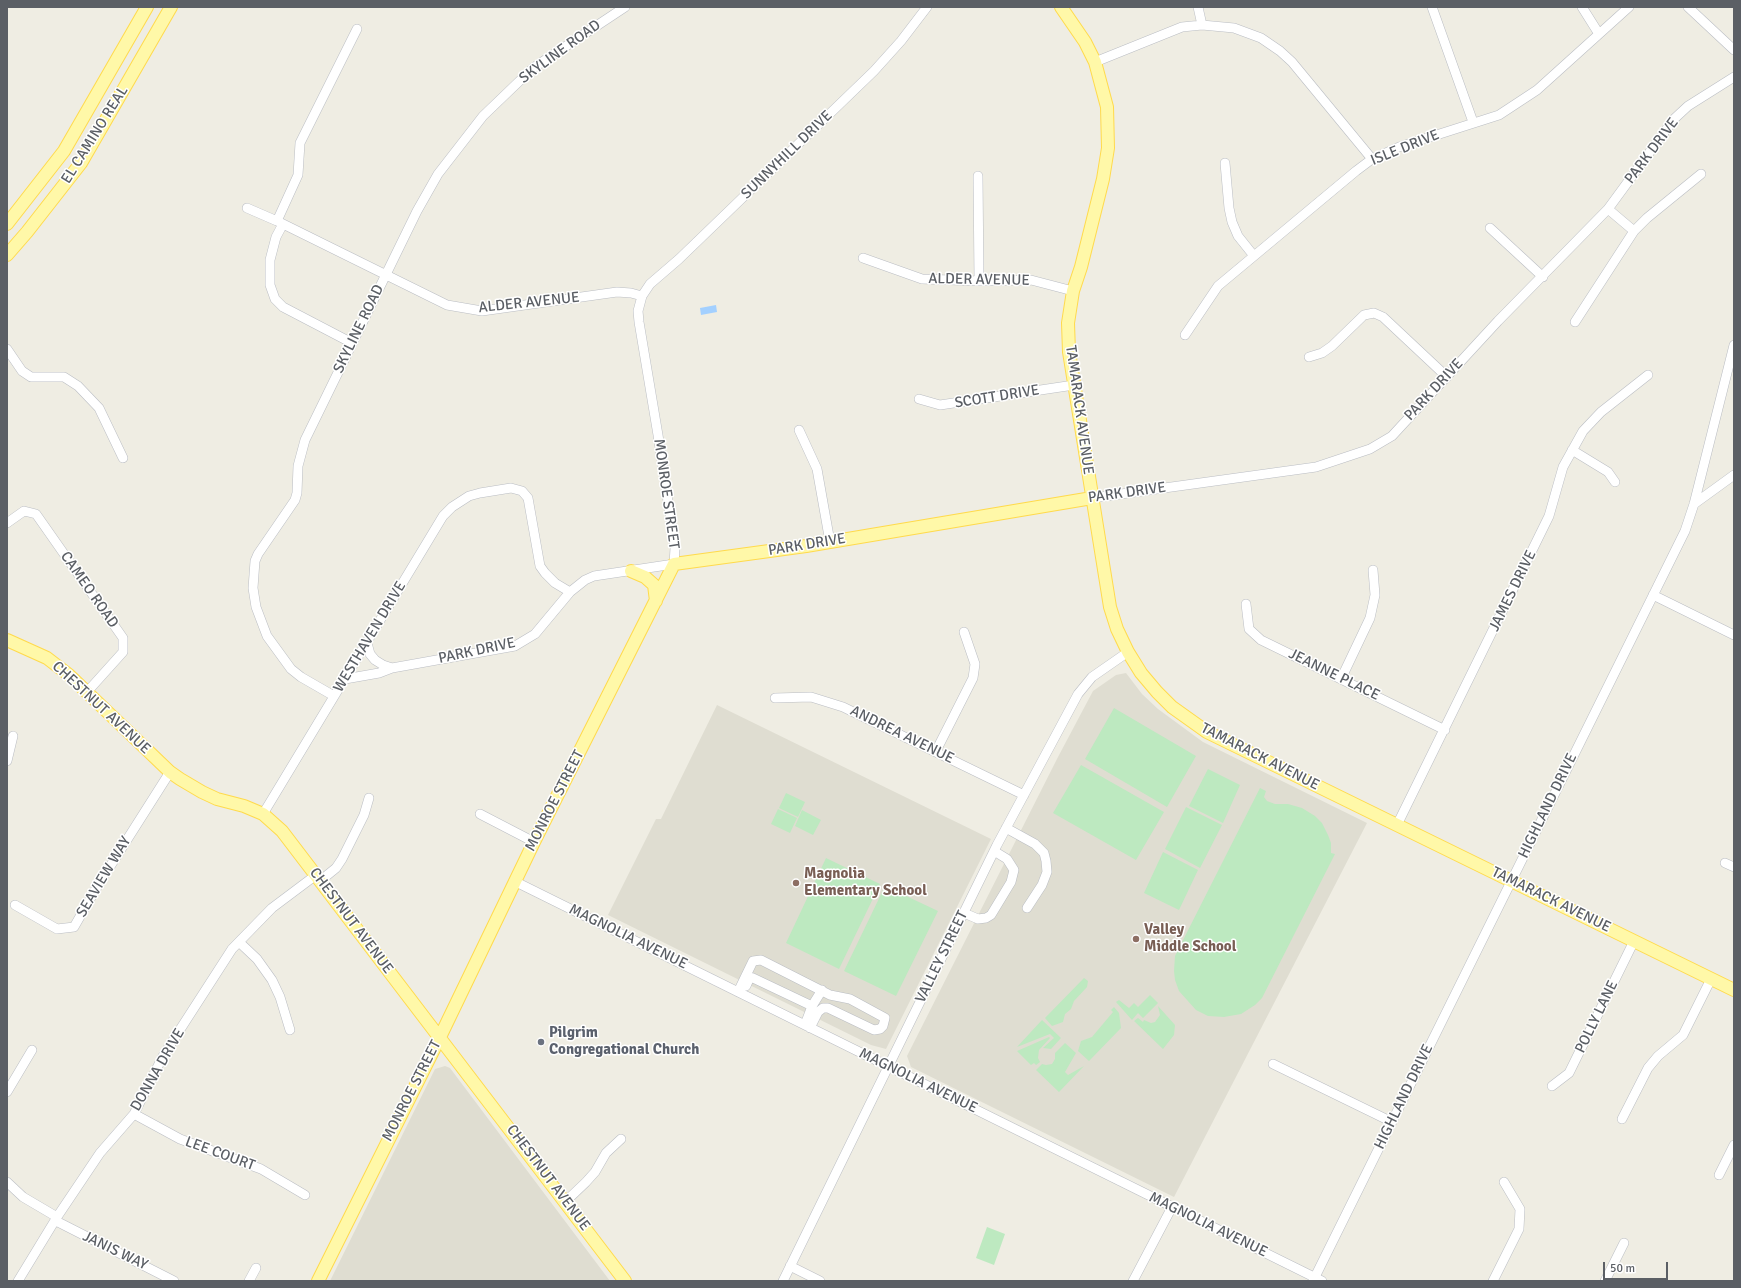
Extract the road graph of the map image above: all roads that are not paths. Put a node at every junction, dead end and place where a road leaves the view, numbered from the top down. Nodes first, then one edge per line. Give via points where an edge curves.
1 (147, 7) edge
2 (170, 7) edge
3 (625, 7) edge
4 (927, 7) edge
5 (1061, 7) edge
6 (1198, 7) edge
7 (1432, 7) edge
8 (1582, 7) edge
9 (1629, 7) edge
10 (1688, 7) edge
11 (1202, 25) junction
12 (357, 29) dead end
13 (1599, 34) junction
14 (1734, 50) edge
15 (1095, 62) junction
16 (1734, 77) edge
17 (1473, 122) junction
18 (1372, 159) junction
19 (1225, 163) dead end
20 (1701, 174) dead end
21 (978, 176) dead end
22 (247, 208) dead end
23 (1608, 209) junction
24 (280, 222) junction
25 (7, 224) edge
26 (1490, 228) dead end
27 (1634, 231) junction
28 (7, 256) edge
29 (1254, 256) junction
30 (863, 258) dead end
31 (386, 274) junction
32 (1543, 277) junction
33 (979, 281) junction
34 (1073, 291) junction
35 (642, 296) junction
36 (1575, 322) dead end
37 (1185, 335) dead end
38 (352, 343) junction
39 (1734, 345) edge
40 (7, 349) edge
41 (1309, 357) dead end
42 (1648, 375) dead end
43 (1446, 377) junction
44 (1074, 385) junction
45 (919, 400) dead end
46 (799, 430) dead end
47 (1572, 450) junction
48 (123, 458) dead end
49 (1734, 475) edge
50 (1614, 482) dead end
51 (1092, 498) junction
52 (1694, 504) junction
53 (7, 523) edge
54 (830, 542) junction
55 (674, 564) junction
56 (632, 570) junction
57 (1373, 570) dead end
58 (570, 592) junction
59 (1653, 595) junction
60 (656, 600) junction
61 (1246, 604) dead end
62 (964, 632) dead end
63 (1734, 635) edge
64 (7, 640) edge
65 (367, 643) junction
66 (1128, 652) junction
67 (392, 668) junction
68 (345, 679) junction
69 (1341, 679) junction
70 (87, 692) junction
71 (334, 696) junction
72 (774, 698) dead end
73 (1445, 730) junction
74 (13, 736) dead end
75 (936, 751) junction
76 (7, 761) edge
77 (170, 772) junction
78 (1024, 795) junction
79 (369, 798) dead end
80 (262, 814) junction
81 (480, 814) dead end
82 (1397, 825) junction
83 (1006, 828) junction
84 (534, 842) junction
85 (994, 851) junction
86 (1725, 862) dead end
87 (1734, 867) edge
88 (318, 878) junction
89 (1512, 880) junction
90 (514, 881) junction
91 (15, 905) dead end
92 (1028, 908) dead end
93 (964, 913) junction
94 (1634, 941) junction
95 (239, 942) junction
96 (1711, 979) junction
97 (822, 990) junction
98 (1734, 990) edge
99 (740, 993) junction
100 (812, 1006) junction
101 (807, 1026) junction
102 (290, 1030) dead end
103 (440, 1037) junction
104 (32, 1050) dead end
105 (1273, 1064) dead end
106 (888, 1066) junction
107 (1552, 1086) dead end
108 (7, 1092) edge
109 (134, 1114) junction
110 (1622, 1119) dead end
111 (1392, 1122) junction
112 (620, 1139) dead end
113 (1734, 1145) edge
114 (1719, 1176) dead end
115 (7, 1182) edge
116 (1504, 1182) dead end
117 (305, 1195) dead end
118 (566, 1201) junction
119 (1172, 1207) junction
120 (56, 1219) junction
121 (1624, 1243) dead end
122 (790, 1266) junction
123 (256, 1268) dead end
124 (1317, 1280) edge
125 (18, 1281) edge
126 (174, 1281) edge
127 (249, 1281) edge
128 (318, 1281) edge
129 (626, 1281) edge
130 (783, 1281) edge
131 (820, 1281) edge
132 (1133, 1281) edge
133 (1493, 1281) edge
134 (1605, 1281) edge

1 - 25 main road, EL CAMINO REAL via 64,151
2 - 28 main road, EL CAMINO REAL via 81,163
3 - 31 street, SKYLINE ROAD via 533,68 483,116 438,174
4 - 35 street, SUNNYHILL DRIVE via 874,71 687,252 650,284
5 - 15 main road, TAMARACK AVENUE via 1085,42
6 - 11 street
7 - 17 street
8 - 13 street
9 - 13 street, ISLE DRIVE
10 - 14 street
11 - 15 street via 1182,27
11 - 18 street via 1234,28 1261,38 1280,51 1292,62
12 - 24 street via 300,143 298,175
13 - 17 street, ISLE DRIVE via 1537,90 1499,115
15 - 34 main road, TAMARACK AVENUE via 1107,107 1108,148 1103,179
16 - 23 street, PARK DRIVE via 1688,106 1674,119
17 - 18 street, ISLE DRIVE
18 - 29 street, ISLE DRIVE
19 - 29 street via 1232,222 1238,236
20 - 27 street
21 - 33 street
22 - 24 street, ALDER AVENUE
23 - 27 street
23 - 32 street, PARK DRIVE
24 - 31 street, ALDER AVENUE
24 - 38 street via 270,260 270,285 275,299 284,307
26 - 32 street
27 - 36 street
29 - 37 street, ISLE DRIVE via 1218,286
30 - 33 street, ALDER AVENUE via 922,279
31 - 35 street, ALDER AVENUE via 447,305 482,311 617,292
31 - 38 street, SKYLINE ROAD
32 - 43 street, PARK DRIVE
33 - 34 street, ALDER AVENUE via 1031,280
34 - 44 main road, TAMARACK AVENUE via 1068,323
35 - 55 street, MONROE STREET via 638,311 639,322 675,548
38 - 71 street, SKYLINE ROAD via 305,440 298,466 295,500 258,554 253,588 256,607 267,636 291,669
39 - 52 street, HIGHLAND DRIVE
40 - 48 street via 22,371 31,377 64,377 78,386 99,408
41 - 43 street via 1332,346 1364,315 1374,313 1383,317
42 - 47 street, JAMES DRIVE via 1601,412 1583,431
43 - 51 street, PARK DRIVE via 1392,436 1370,449 1337,461
44 - 45 street, SCOTT DRIVE via 940,405
44 - 51 main road, TAMARACK AVENUE
46 - 54 street via 818,469
47 - 50 street via 1608,472
47 - 73 street, JAMES DRIVE via 1563,467 1549,516
49 - 52 street
51 - 54 main road, PARK DRIVE
51 - 66 main road, TAMARACK AVENUE via 1110,607
52 - 59 street, HIGHLAND DRIVE via 1685,531
53 - 70 street, CAMEO ROAD via 24,511 36,514 123,638 123,652
54 - 55 main road, PARK DRIVE
55 - 56 street, PARK DRIVE
55 - 60 main road, MONROE STREET
56 - 58 street, PARK DRIVE via 594,576
56 - 60 main road via 646,576 654,585
57 - 69 street via 1375,595 1370,618
58 - 65 street, WESTHAVEN DRIVE via 555,583 540,566 528,498 522,491 511,488 480,493 469,496 443,516
58 - 67 street, PARK DRIVE via 535,634 515,646
59 - 63 street
59 - 89 street, HIGHLAND DRIVE
60 - 84 main road, MONROE STREET
61 - 69 street, JEANNE PLACE via 1249,630 1262,640
62 - 75 street via 975,664 973,678
64 - 70 main road, CHESTNUT AVENUE via 47,658
65 - 67 street via 375,660
65 - 68 street, WESTHAVEN DRIVE
66 - 78 street, VALLEY STREET via 1092,677 1078,694
66 - 82 main road, TAMARACK AVENUE via 1157,692 1172,707 1207,732
67 - 68 street, PARK DRIVE
68 - 71 street, WESTHAVEN DRIVE
69 - 73 street, JEANNE PLACE
70 - 77 main road, CHESTNUT AVENUE
71 - 80 street, WESTHAVEN DRIVE
72 - 75 street, ANDREA AVENUE via 811,697 843,707
73 - 82 street, JAMES DRIVE
74 - 76 street
75 - 78 street, ANDREA AVENUE
77 - 80 main road, CHESTNUT AVENUE via 217,799
77 - 91 street, SEAVIEW WAY via 74,927 57,928
78 - 83 street, VALLEY STREET
79 - 88 street, DONNA DRIVE via 364,815 342,859 336,868
80 - 88 main road, CHESTNUT AVENUE via 282,831
81 - 84 street
82 - 89 main road, TAMARACK AVENUE
83 - 85 street, VALLEY STREET
83 - 92 street via 1036,844 1044,853 1047,872
84 - 90 main road, MONROE STREET
85 - 93 street, VALLEY STREET
85 - 93 street via 1007,859 1014,870 1011,882 991,915 978,919
86 - 87 street
88 - 95 street, DONNA DRIVE via 272,908
88 - 103 main road, CHESTNUT AVENUE
89 - 94 main road, TAMARACK AVENUE
89 - 111 street, HIGHLAND DRIVE
90 - 99 street, MAGNOLIA AVENUE
90 - 103 main road, MONROE STREET
93 - 106 street, VALLEY STREET
94 - 96 main road, TAMARACK AVENUE
94 - 107 street, POLLY LANE via 1569,1073
95 - 102 street via 257,959 272,980
95 - 109 street, DONNA DRIVE via 163,1056
96 - 98 main road, TAMARACK AVENUE
96 - 110 street via 1683,1035 1648,1068
97 - 99 street via 761,960 753,961
97 - 100 street
97 - 101 street via 830,995 850,999 885,1018 883,1026 874,1030 823,1008
99 - 100 street via 750,977
99 - 101 street, MAGNOLIA AVENUE
100 - 101 street
101 - 106 street, MAGNOLIA AVENUE
103 - 118 main road, CHESTNUT AVENUE
103 - 128 main road, MONROE STREET
104 - 108 street
105 - 111 street
106 - 119 street, MAGNOLIA AVENUE
106 - 122 street, VALLEY STREET
109 - 117 street, LEE COURT via 180,1139 262,1169
109 - 120 street, DONNA DRIVE via 100,1153
111 - 124 street, HIGHLAND DRIVE
112 - 118 street via 606,1153 595,1172
113 - 114 street
115 - 120 street, JANIS WAY via 23,1197
116 - 133 street via 1520,1209 1519,1229
118 - 129 main road, CHESTNUT AVENUE
119 - 124 street, MAGNOLIA AVENUE
119 - 132 street
120 - 125 street, DONNA DRIVE
120 - 126 street, JANIS WAY
121 - 134 street
122 - 130 street, VALLEY STREET
122 - 131 street
123 - 127 street

